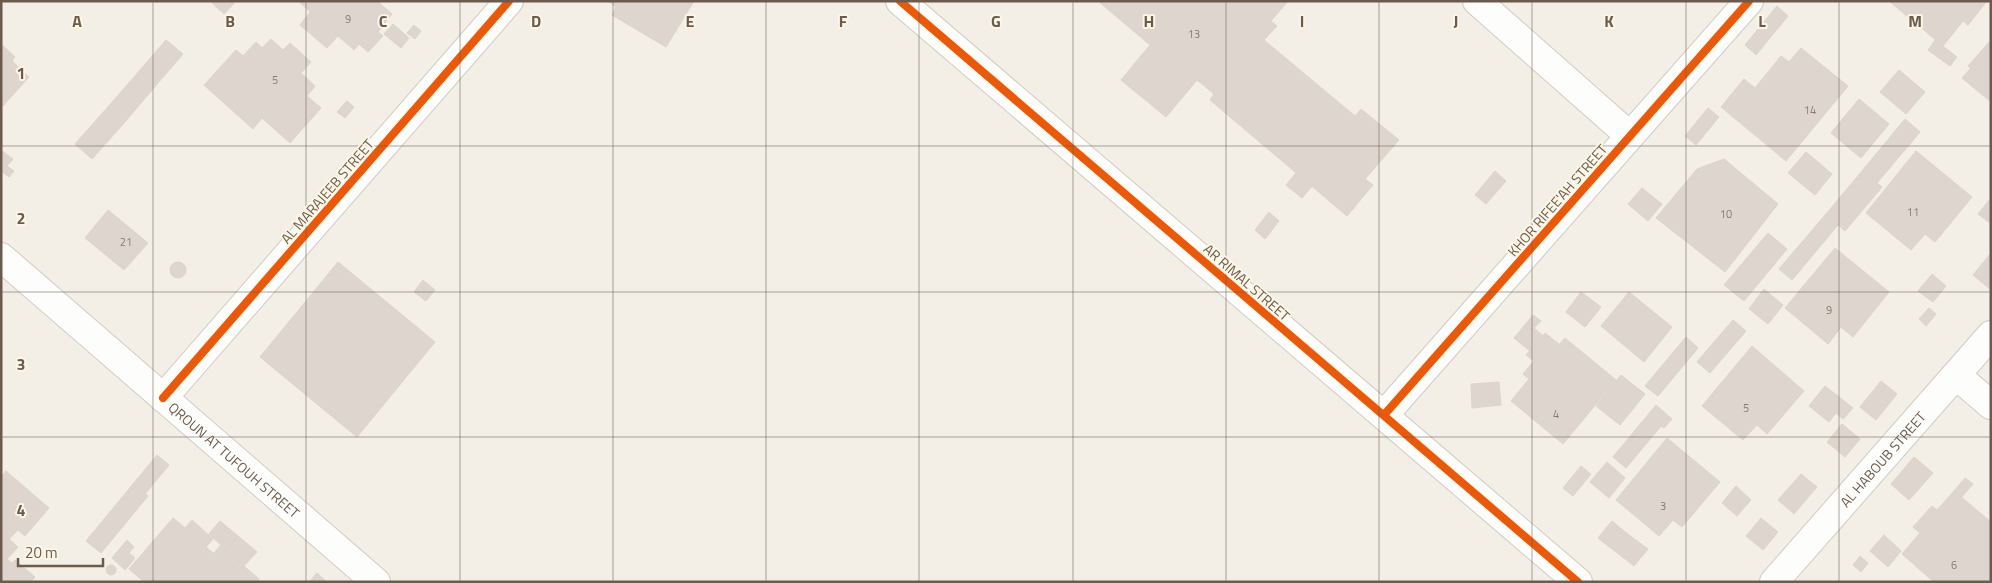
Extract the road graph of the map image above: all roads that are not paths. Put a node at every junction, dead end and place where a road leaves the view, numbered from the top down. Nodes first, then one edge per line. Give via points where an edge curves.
1 (509, 1) edge
2 (900, 1) edge
3 (1477, 1) edge
4 (1750, 1) edge
5 (1630, 136) junction
6 (1, 257) edge
7 (1991, 336) edge
8 (1956, 375) junction
9 (163, 398) junction
10 (1991, 404) edge
11 (1384, 415) junction
12 (376, 582) edge
13 (1578, 582) edge
14 (1774, 582) edge

1 - 9 street, AL MARAJEEB STREET
2 - 11 street, AR RIMAL STREET
3 - 5 street
4 - 5 street, KHOR RIFEE'AH STREET
5 - 11 street, KHOR RIFEE'AH STREET
6 - 9 street, QROUN AT TUFOUH STREET
7 - 8 street, AL HABOUB STREET
8 - 10 street
8 - 14 street, AL HABOUB STREET
9 - 12 street, QROUN AT TUFOUH STREET
11 - 13 street, AR RIMAL STREET

